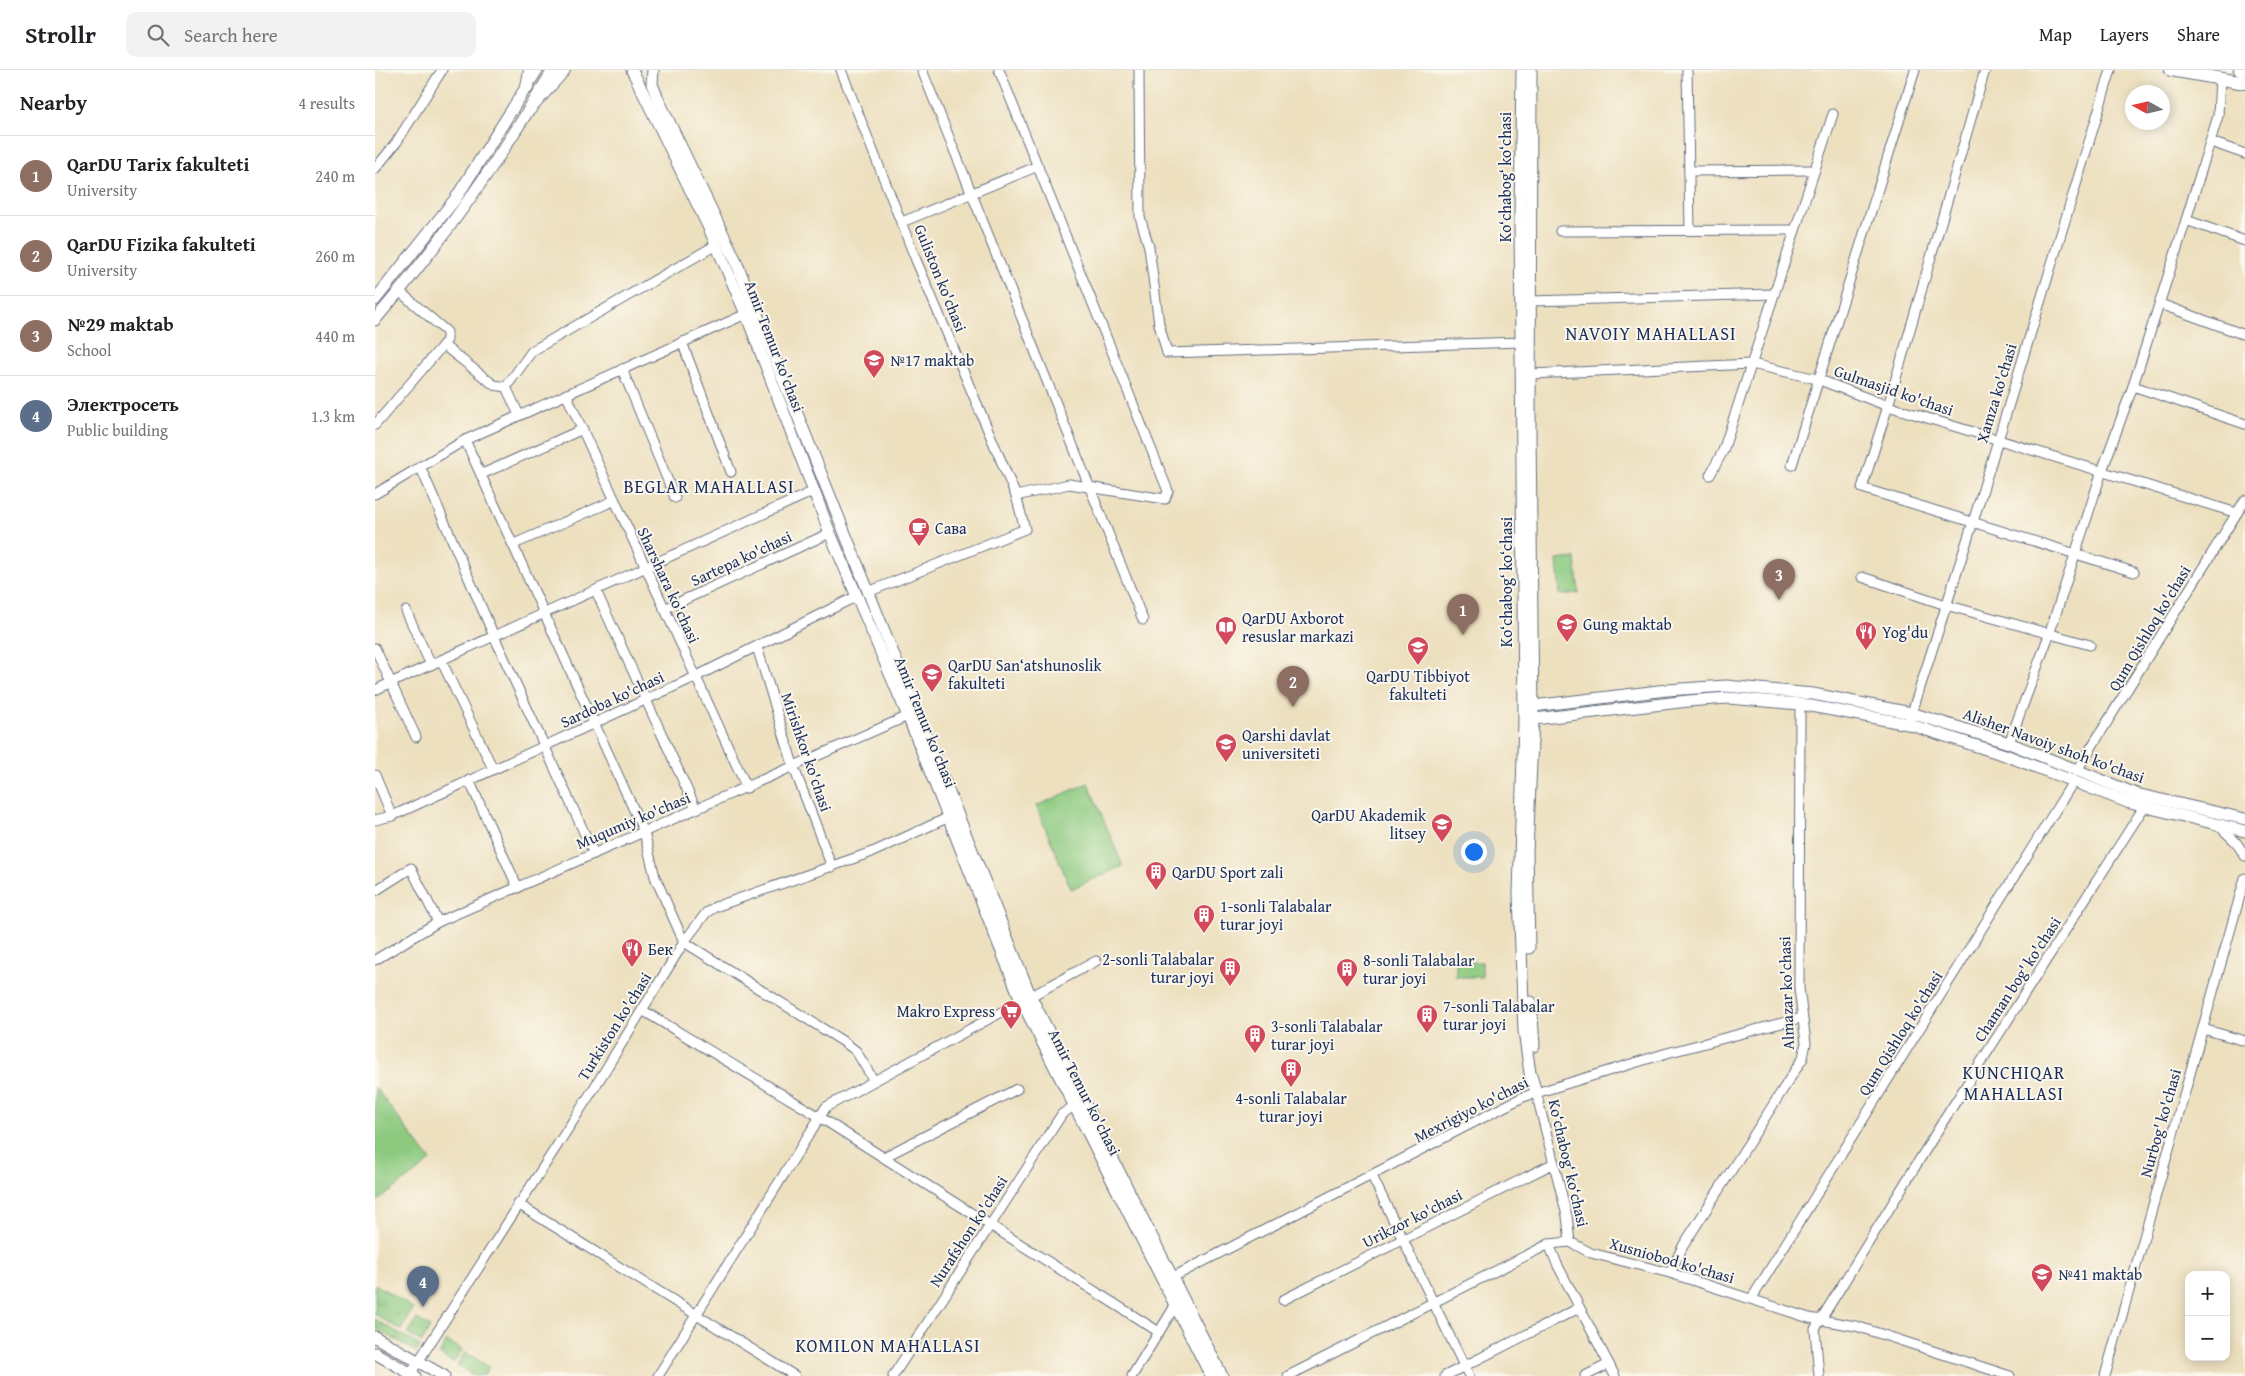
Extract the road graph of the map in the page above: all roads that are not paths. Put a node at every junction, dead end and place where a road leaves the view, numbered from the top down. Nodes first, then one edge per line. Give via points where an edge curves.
1 (442, 70) edge
2 (531, 70) edge
3 (537, 70) edge
4 (553, 70) edge
5 (564, 70) edge
6 (632, 70) edge
7 (653, 70) edge
8 (841, 70) edge
9 (922, 70) edge
10 (999, 70) edge
11 (1139, 70) edge
12 (1522, 70) edge
13 (1531, 70) edge
14 (1687, 70) edge
15 (1915, 70) edge
16 (1985, 70) edge
17 (2111, 70) edge
18 (2171, 70) edge
19 (2240, 70) edge
20 (2245, 71) edge
21 (2220, 78) junction
22 (2245, 83) edge
23 (527, 88) junction
24 (529, 110) junction
25 (1833, 114) dead end
26 (2211, 142) junction
27 (2245, 154) edge
28 (1038, 166) junction
29 (375, 169) edge
30 (1815, 170) junction
31 (1689, 171) junction
32 (972, 194) junction
33 (1525, 217) junction
34 (2186, 220) junction
35 (902, 222) junction
36 (1690, 230) junction
37 (1795, 230) junction
38 (1560, 231) dead end
39 (2245, 241) edge
40 (717, 245) junction
41 (399, 291) junction
42 (1774, 294) junction
43 (376, 297) edge
44 (1531, 301) junction
45 (2160, 304) junction
46 (746, 314) junction
47 (375, 320) edge
48 (2245, 335) edge
49 (682, 342) junction
50 (1525, 344) junction
51 (443, 345) junction
52 (1752, 364) junction
53 (622, 369) junction
54 (1531, 374) junction
55 (1817, 379) junction
56 (2133, 386) junction
57 (506, 387) junction
58 (566, 394) junction
59 (1888, 406) junction
60 (519, 415) junction
61 (2245, 424) edge
62 (375, 425) edge
63 (583, 429) junction
64 (1997, 439) junction
65 (465, 440) junction
66 (1792, 465) dead end
67 (420, 466) junction
68 (2102, 471) junction
69 (731, 472) dead end
70 (482, 474) junction
71 (1710, 475) dead end
72 (1088, 487) junction
73 (814, 491) junction
74 (375, 494) edge
75 (1016, 496) junction
76 (675, 498) dead end
77 (613, 500) junction
78 (2245, 500) edge
79 (2237, 513) junction
80 (1973, 522) junction
81 (830, 533) junction
82 (514, 544) junction
83 (2075, 555) junction
84 (644, 567) junction
85 (2134, 572) dead end
86 (1862, 577) dead end
87 (595, 591) junction
88 (862, 594) junction
89 (1946, 605) junction
90 (664, 609) junction
91 (406, 611) dead end
92 (544, 614) junction
93 (1143, 620) dead end
94 (2049, 635) junction
95 (494, 636) junction
96 (2089, 645) dead end
97 (757, 647) junction
98 (375, 648) edge
99 (441, 660) junction
100 (431, 665) junction
101 (695, 676) junction
102 (392, 683) junction
103 (375, 690) edge
104 (645, 700) junction
105 (1800, 704) junction
106 (1528, 707) junction
107 (908, 716) junction
108 (1910, 718) junction
109 (1528, 719) junction
110 (595, 724) junction
111 (416, 737) dead end
112 (2009, 743) junction
113 (544, 748) junction
114 (793, 768) junction
115 (493, 769) junction
116 (375, 775) edge
117 (2075, 777) junction
118 (469, 780) junction
119 (747, 788) junction
120 (2145, 807) junction
121 (696, 810) junction
122 (2245, 811) edge
123 (393, 816) junction
124 (2232, 816) junction
125 (947, 818) junction
126 (2245, 819) edge
127 (375, 820) edge
128 (2217, 825) junction
129 (2245, 831) edge
130 (644, 832) junction
131 (594, 854) junction
132 (2245, 856) edge
133 (832, 866) junction
134 (2245, 878) edge
135 (518, 888) junction
136 (375, 891) edge
137 (438, 922) junction
138 (684, 942) junction
139 (375, 960) edge
140 (1096, 961) dead end
141 (1025, 998) junction
142 (642, 1010) junction
143 (1801, 1018) junction
144 (2203, 1029) junction
145 (2245, 1041) edge
146 (874, 1080) junction
147 (1017, 1089) dead end
148 (1536, 1092) junction
149 (1073, 1106) junction
150 (818, 1116) junction
151 (884, 1157) junction
152 (1554, 1163) junction
153 (1372, 1176) junction
154 (518, 1204) junction
155 (991, 1224) junction
156 (1403, 1240) junction
157 (1570, 1242) junction
158 (1549, 1244) junction
159 (1670, 1273) junction
160 (1173, 1278) junction
161 (1752, 1298) junction
162 (1283, 1300) dead end
163 (1433, 1301) junction
164 (1175, 1306) junction
165 (1579, 1308) junction
166 (696, 1314) junction
167 (1821, 1320) junction
168 (1159, 1332) junction
169 (375, 1338) edge
170 (375, 1352) edge
171 (419, 1361) junction
172 (1609, 1364) junction
173 (1465, 1366) junction
174 (1303, 1373) edge
175 (412, 1375) edge
176 (444, 1376) edge
177 (658, 1376) edge
178 (795, 1376) edge
179 (893, 1376) edge
180 (1132, 1376) edge
181 (1211, 1376) edge
182 (1223, 1376) edge
183 (1288, 1376) edge
184 (1445, 1376) edge
185 (1469, 1376) edge
186 (1585, 1376) edge
187 (1615, 1376) edge
188 (1819, 1376) edge
189 (2010, 1376) edge
190 (2105, 1376) edge

1 - 29 street
2 - 23 highway
3 - 23 main road
4 - 24 main road
5 - 24 highway
6 - 40 main road, Amir Temur ko'chasi
7 - 88 main road, Amir Temur ko'chasi via 652,84 658,99 735,259
8 - 35 street, Guliston ko'chasi
9 - 32 street
10 - 28 street
11 - 50 street via 1140,217 1149,247 1159,324 1167,354
12 - 33 main road, Ko‘chabog‘ ko‘chasi
13 - 33 main road, Ko‘chabog‘ ko‘chasi
14 - 31 street
15 - 55 street
16 - 59 street
17 - 64 street, Xamza ko'chasi via 2099,118
18 - 21 highway
19 - 20 highway
21 - 22 highway
21 - 26 street via 2218,116
23 - 43 main road via 456,198
24 - 41 main road via 447,230
25 - 30 street
26 - 27 street
26 - 34 street
28 - 32 street
28 - 72 street via 1168,491 1165,498
30 - 31 street
30 - 37 street
31 - 36 street
32 - 35 street
32 - 72 street
33 - 44 main road, Ko‘chabog‘ ko‘chasi
33 - 50 main road, Ko‘chabog‘ ko‘chasi
34 - 39 street
34 - 45 street
35 - 75 street, Guliston ko'chasi
36 - 37 street
36 - 38 street
37 - 42 street
40 - 46 main road, Amir Temur ko'chasi
40 - 57 street via 532,351
41 - 47 main road
41 - 51 street via 441,324 447,332
42 - 44 street
42 - 52 street
44 - 50 main road, Ko‘chabog‘ ko‘chasi
45 - 48 street
45 - 56 street
46 - 49 street
46 - 73 main road, Amir Temur ko'chasi
49 - 53 street
49 - 69 street
50 - 54 main road, Ko‘chabog‘ ko‘chasi
50 - 106 main road, Ko‘chabog‘ ko‘chasi
51 - 57 street via 494,385
51 - 62 street
52 - 54 street, Gulmasjid ko'chasi
52 - 55 street, Gulmasjid ko'chasi
52 - 71 street via 1723,451
53 - 58 street
53 - 76 street
54 - 106 main road, Ko‘chabog‘ ko‘chasi
55 - 59 street, Gulmasjid ko'chasi
55 - 66 street
56 - 61 street
56 - 68 street
57 - 60 street
58 - 60 street
58 - 63 street, Sharshara ko'chasi
59 - 64 street, Gulmasjid ko'chasi
59 - 80 street via 1862,488
60 - 65 street
63 - 70 street
63 - 77 street, Sharshara ko'chasi
64 - 68 street, Gulmasjid ko'chasi
64 - 80 street, Xamza ko'chasi
65 - 67 street
65 - 70 street
67 - 74 street
67 - 95 street
68 - 79 street, Gulmasjid ko'chasi
68 - 83 street
70 - 82 street
72 - 75 street via 1069,484
72 - 93 street
73 - 81 main road, Amir Temur ko'chasi
73 - 84 street
75 - 88 street, Guliston ko'chasi via 1025,530
77 - 82 street
77 - 84 street, Sharshara ko'chasi
78 - 79 street, Qum Qishloq ko'chasi
79 - 117 street, Qum Qishloq ko'chasi
80 - 83 street
80 - 89 street, Xamza ko'chasi
81 - 88 main road, Amir Temur ko'chasi
81 - 90 street, Sartepa ko'chasi
82 - 92 street
83 - 85 street
83 - 94 street
84 - 87 street
84 - 90 street, Sharshara ko'chasi
86 - 89 street
87 - 92 street
87 - 104 street
88 - 97 street, Sardoba ko'chasi
88 - 107 main road, Amir Temur ko'chasi
88 - 141 main road, Amir Temur ko'chasi
89 - 94 street
89 - 108 street, Xamza ko'chasi
90 - 101 street, Sharshara ko'chasi
91 - 100 street
92 - 95 street
92 - 110 street
94 - 96 street
94 - 112 street
95 - 99 street
95 - 113 street
97 - 101 street, Sardoba ko'chasi
97 - 114 street, Mirishkor ko'chasi
98 - 102 street
99 - 100 street
99 - 115 street
100 - 102 street
101 - 104 street, Sardoba ko'chasi
101 - 119 street, Sharshara ko'chasi
102 - 103 street
102 - 111 street
104 - 110 street, Sardoba ko'chasi
104 - 121 street
105 - 108 main road, Alisher Navoiy shoh ko'chasi
105 - 109 main road, Alisher Navoiy shoh ko'chasi via 1728,698
105 - 143 street, Almazar ko'chasi
106 - 108 main road, Alisher Navoiy shoh ko'chasi via 1726,686 1813,694
106 - 109 main road, Ko‘chabog‘ ko‘chasi
107 - 114 street, Muqumiy ko'chasi
107 - 125 main road, Amir Temur ko'chasi
108 - 112 main road, Alisher Navoiy shoh ko'chasi
108 - 117 main road, Alisher Navoiy shoh ko'chasi via 2005,755
109 - 148 main road, Ko‘chabog‘ ko‘chasi via 1519,854 1524,1030
110 - 113 street, Sardoba ko'chasi
110 - 130 street
112 - 117 main road, Alisher Navoiy shoh ko'chasi
113 - 115 street, Sardoba ko'chasi
113 - 131 street
114 - 119 street, Muqumiy ko'chasi
114 - 133 street, Mirishkor ko'chasi
115 - 118 street, Sardoba ko'chasi
116 - 123 street
117 - 120 main road, Alisher Navoiy shoh ko'chasi
117 - 124 main road, Alisher Navoiy shoh ko'chasi
117 - 161 street, Qum Qishloq ko'chasi
118 - 123 street, Sardoba ko'chasi
118 - 135 street
119 - 121 street, Muqumiy ko'chasi
120 - 128 main road, Alisher Navoiy shoh ko'chasi
120 - 167 street, Chaman bog' ko'chasi via 1944,1120
121 - 130 street, Muqumiy ko'chasi
122 - 124 street
123 - 127 street, Sardoba ko'chasi
124 - 126 main road, Alisher Navoiy shoh ko'chasi
125 - 133 street, Turkiston ko'chasi via 875,851
125 - 141 main road, Amir Temur ko'chasi
128 - 129 main road, Alisher Navoiy shoh ko'chasi
128 - 132 street via 2236,842
130 - 131 street, Muqumiy ko'chasi
130 - 138 street via 655,876
131 - 135 street, Muqumiy ko'chasi
133 - 138 street, Turkiston ko'chasi via 715,907 706,913
134 - 144 street, Nurbog' ko'chasi
135 - 137 street, Muqumiy ko'chasi
136 - 137 street via 411,868
137 - 139 street, Muqumiy ko'chasi
138 - 142 street, Turkiston ko'chasi
138 - 146 street via 844,1042 856,1051
140 - 141 street
141 - 146 street
141 - 149 main road, Amir Temur ko'chasi
141 - 160 main road, Amir Temur ko'chasi
142 - 150 street
142 - 154 street, Turkiston ko'chasi
143 - 148 street, Mexrigiyo ko'chasi
143 - 159 street, Almazar ko'chasi via 1806,1043 1803,1058 1683,1246
144 - 145 street
144 - 190 street, Nurbog' ko'chasi
146 - 150 street via 826,1107
147 - 151 street
148 - 152 street, Ko‘chabog‘ ko‘chasi
148 - 153 street, Mexrigiyo ko'chasi
149 - 155 street, Nurafshon ko'chasi via 1062,1114
149 - 164 main road, Amir Temur ko'chasi
150 - 151 street
150 - 166 street
151 - 155 street
152 - 156 street, Urikzor ko'chasi
152 - 157 street, Ko‘chabog‘ ko‘chasi
153 - 156 street
153 - 160 street, Mexrigiyo ko'chasi
154 - 166 street
154 - 171 street, Turkiston ko'chasi
155 - 168 street
155 - 179 street, Nurafshon ko'chasi
156 - 162 street, Urikzor ko'chasi
156 - 163 street
157 - 158 street
157 - 159 street, Xusniobod ko'chasi via 1591,1253
158 - 163 street
158 - 165 street
159 - 161 street, Xusniobod ko'chasi
160 - 182 main road, Amir Temur ko'chasi
161 - 167 street, Xusniobod ko'chasi
163 - 173 street
163 - 174 street
164 - 168 street
164 - 181 main road, Amir Temur ko'chasi
165 - 172 street
165 - 173 street
166 - 177 street
166 - 178 street
167 - 188 street, Chaman bog' ko'chasi via 1815,1329
167 - 189 street, Xusniobod ko'chasi via 1856,1326
168 - 180 street
169 - 171 main road
170 - 175 main road
171 - 175 street, Turkiston ko'chasi
171 - 176 main road
172 - 186 street
172 - 187 street
173 - 184 street
173 - 185 street
174 - 183 street

